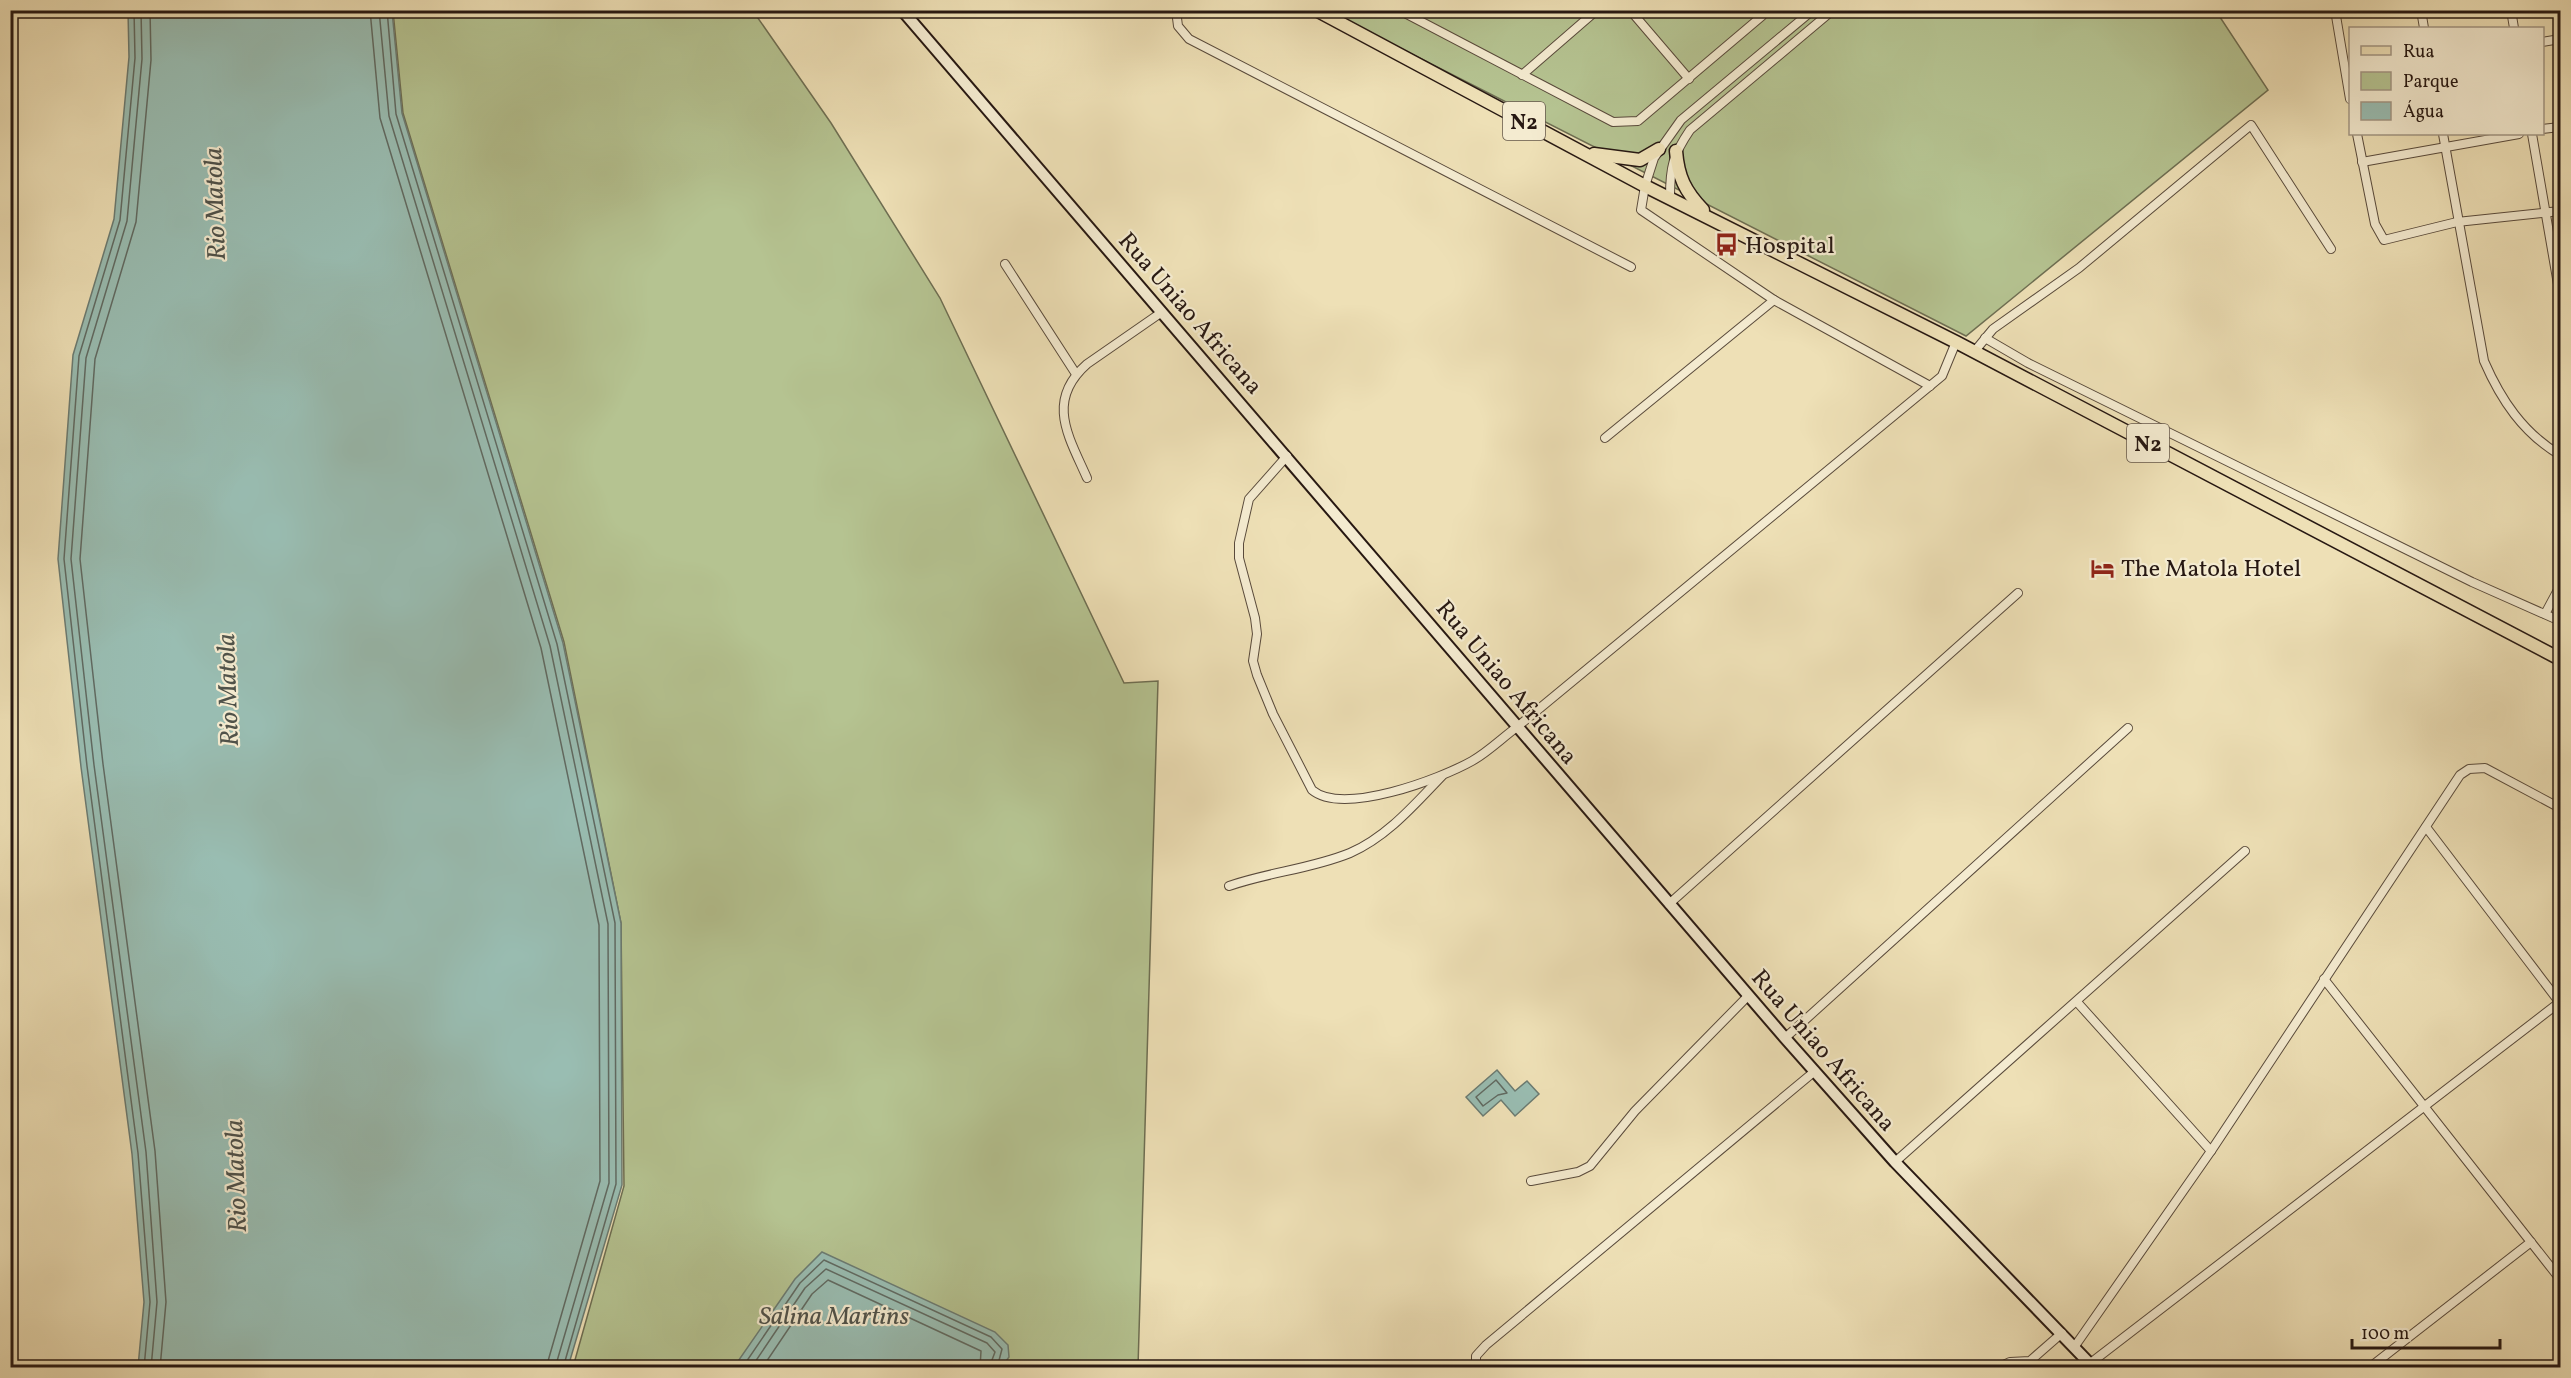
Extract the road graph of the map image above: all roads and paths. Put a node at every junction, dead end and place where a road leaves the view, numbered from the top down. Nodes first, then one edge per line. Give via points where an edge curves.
1 (902, 10) edge
2 (1176, 10) edge
3 (1316, 10) edge
4 (1399, 10) edge
5 (1597, 10) edge
6 (1630, 10) edge
7 (1813, 10) edge
8 (1833, 10) edge
9 (2335, 10) edge
10 (2421, 10) edge
11 (2511, 10) edge
12 (1762, 16) dead end
13 (2424, 27) edge
14 (2514, 27) edge
15 (2560, 39) edge
16 (2544, 42) edge
17 (1522, 75) junction
18 (1689, 79) junction
19 (2349, 93) edge
20 (2560, 126) edge
21 (2544, 129) edge
22 (2357, 135) edge
23 (2443, 135) edge
24 (2513, 135) edge
25 (2532, 135) edge
26 (2445, 147) junction
27 (1659, 149) junction
28 (1676, 151) junction
29 (1581, 152) junction
30 (2362, 162) junction
31 (1645, 186) junction
32 (1670, 197) junction
33 (2560, 211) edge
34 (2545, 213) junction
35 (1712, 219) junction
36 (2457, 222) junction
37 (2331, 249) dead end
38 (1005, 264) dead end
39 (1631, 267) dead end
40 (2560, 296) edge
41 (1774, 300) junction
42 (1162, 312) junction
43 (1985, 338) junction
44 (1956, 342) junction
45 (1974, 352) junction
46 (1076, 374) junction
47 (1930, 386) junction
48 (1605, 438) dead end
49 (2560, 455) edge
50 (1287, 456) junction
51 (1087, 478) dead end
52 (2560, 586) edge
53 (2018, 593) dead end
54 (2545, 614) junction
55 (2560, 621) edge
56 (2560, 659) edge
57 (1517, 727) junction
58 (2128, 728) dead end
59 (1443, 775) junction
60 (2560, 808) edge
61 (2426, 827) junction
62 (2245, 851) dead end
63 (1229, 886) dead end
64 (1670, 904) junction
65 (2324, 979) junction
66 (1748, 996) junction
67 (2077, 1002) junction
68 (2560, 1003) edge
69 (1785, 1038) junction
70 (1815, 1071) junction
71 (2425, 1106) junction
72 (2211, 1151) junction
73 (1895, 1162) junction
74 (1531, 1180) dead end
75 (2531, 1242) junction
76 (2560, 1280) edge
77 (2062, 1333) junction
78 (2075, 1346) junction
79 (2090, 1366) edge
80 (1476, 1368) edge
81 (1997, 1368) edge
82 (2369, 1368) edge

1 - 42 main road, Rua Uniao Africana
2 - 39 street via 1178,26 1190,39
3 - 29 main road, N2
4 - 17 street
5 - 17 street
6 - 18 street
7 - 27 street via 1681,120
8 - 28 street via 1690,130
9 - 19 street
10 - 13 street
11 - 14 street
12 - 18 street
15 - 16 street
17 - 18 street via 1613,122 1625,124 1638,121
20 - 21 street
22 - 30 street
23 - 26 street
24 - 26 street
25 - 34 street
26 - 30 street
26 - 36 street
27 - 29 main road via 1647,158 1632,160
27 - 31 street
28 - 32 street via 1670,169
28 - 35 main road via 1681,182
29 - 31 main road, N2
30 - 36 street via 2375,224 2384,240
31 - 32 main road, N2
31 - 41 street via 1641,210 1646,215
32 - 35 main road, N2
33 - 34 street
34 - 36 street
34 - 40 street
35 - 44 main road, N2
36 - 49 street via 2484,361 2494,385 2522,426
37 - 43 street via 2251,125 2079,267
38 - 46 street
41 - 47 street
41 - 48 street
42 - 46 street
42 - 50 main road, Rua Uniao Africana
43 - 45 street
43 - 54 street via 2334,514
44 - 45 main road, N2
44 - 47 street via 1942,376
45 - 56 main road, N2
46 - 51 street via 1066,397 1063,422
47 - 57 street
50 - 57 main road, Rua Uniao Africana
50 - 59 street via 1249,499 1239,543 1241,571 1257,634 1253,661 1273,714 1312,790 1319,796 1363,798
52 - 54 street
53 - 64 street
54 - 55 street
57 - 59 street via 1474,760
57 - 64 main road, Rua Uniao Africana
58 - 69 street
59 - 63 street via 1407,813 1366,845 1332,859
60 - 61 street via 2493,771 2477,767 2460,775
61 - 65 street
61 - 68 street
62 - 67 street
64 - 66 main road, Rua Uniao Africana
65 - 71 street
65 - 72 street
66 - 69 main road, Rua Uniao Africana
66 - 74 street via 1635,1111 1590,1166 1578,1172
67 - 72 street
67 - 73 street
68 - 71 street
69 - 70 main road, Rua Uniao Africana
70 - 73 main road, Rua Uniao Africana
70 - 80 street via 1486,1345 1476,1356
71 - 75 street
71 - 79 street
72 - 78 street
73 - 77 main road, Rua Uniao Africana
75 - 76 street
75 - 82 street
77 - 78 main road, Rua Uniao Africana
77 - 81 street via 2030,1361 2010,1362
78 - 79 main road, Rua Uniao Africana

